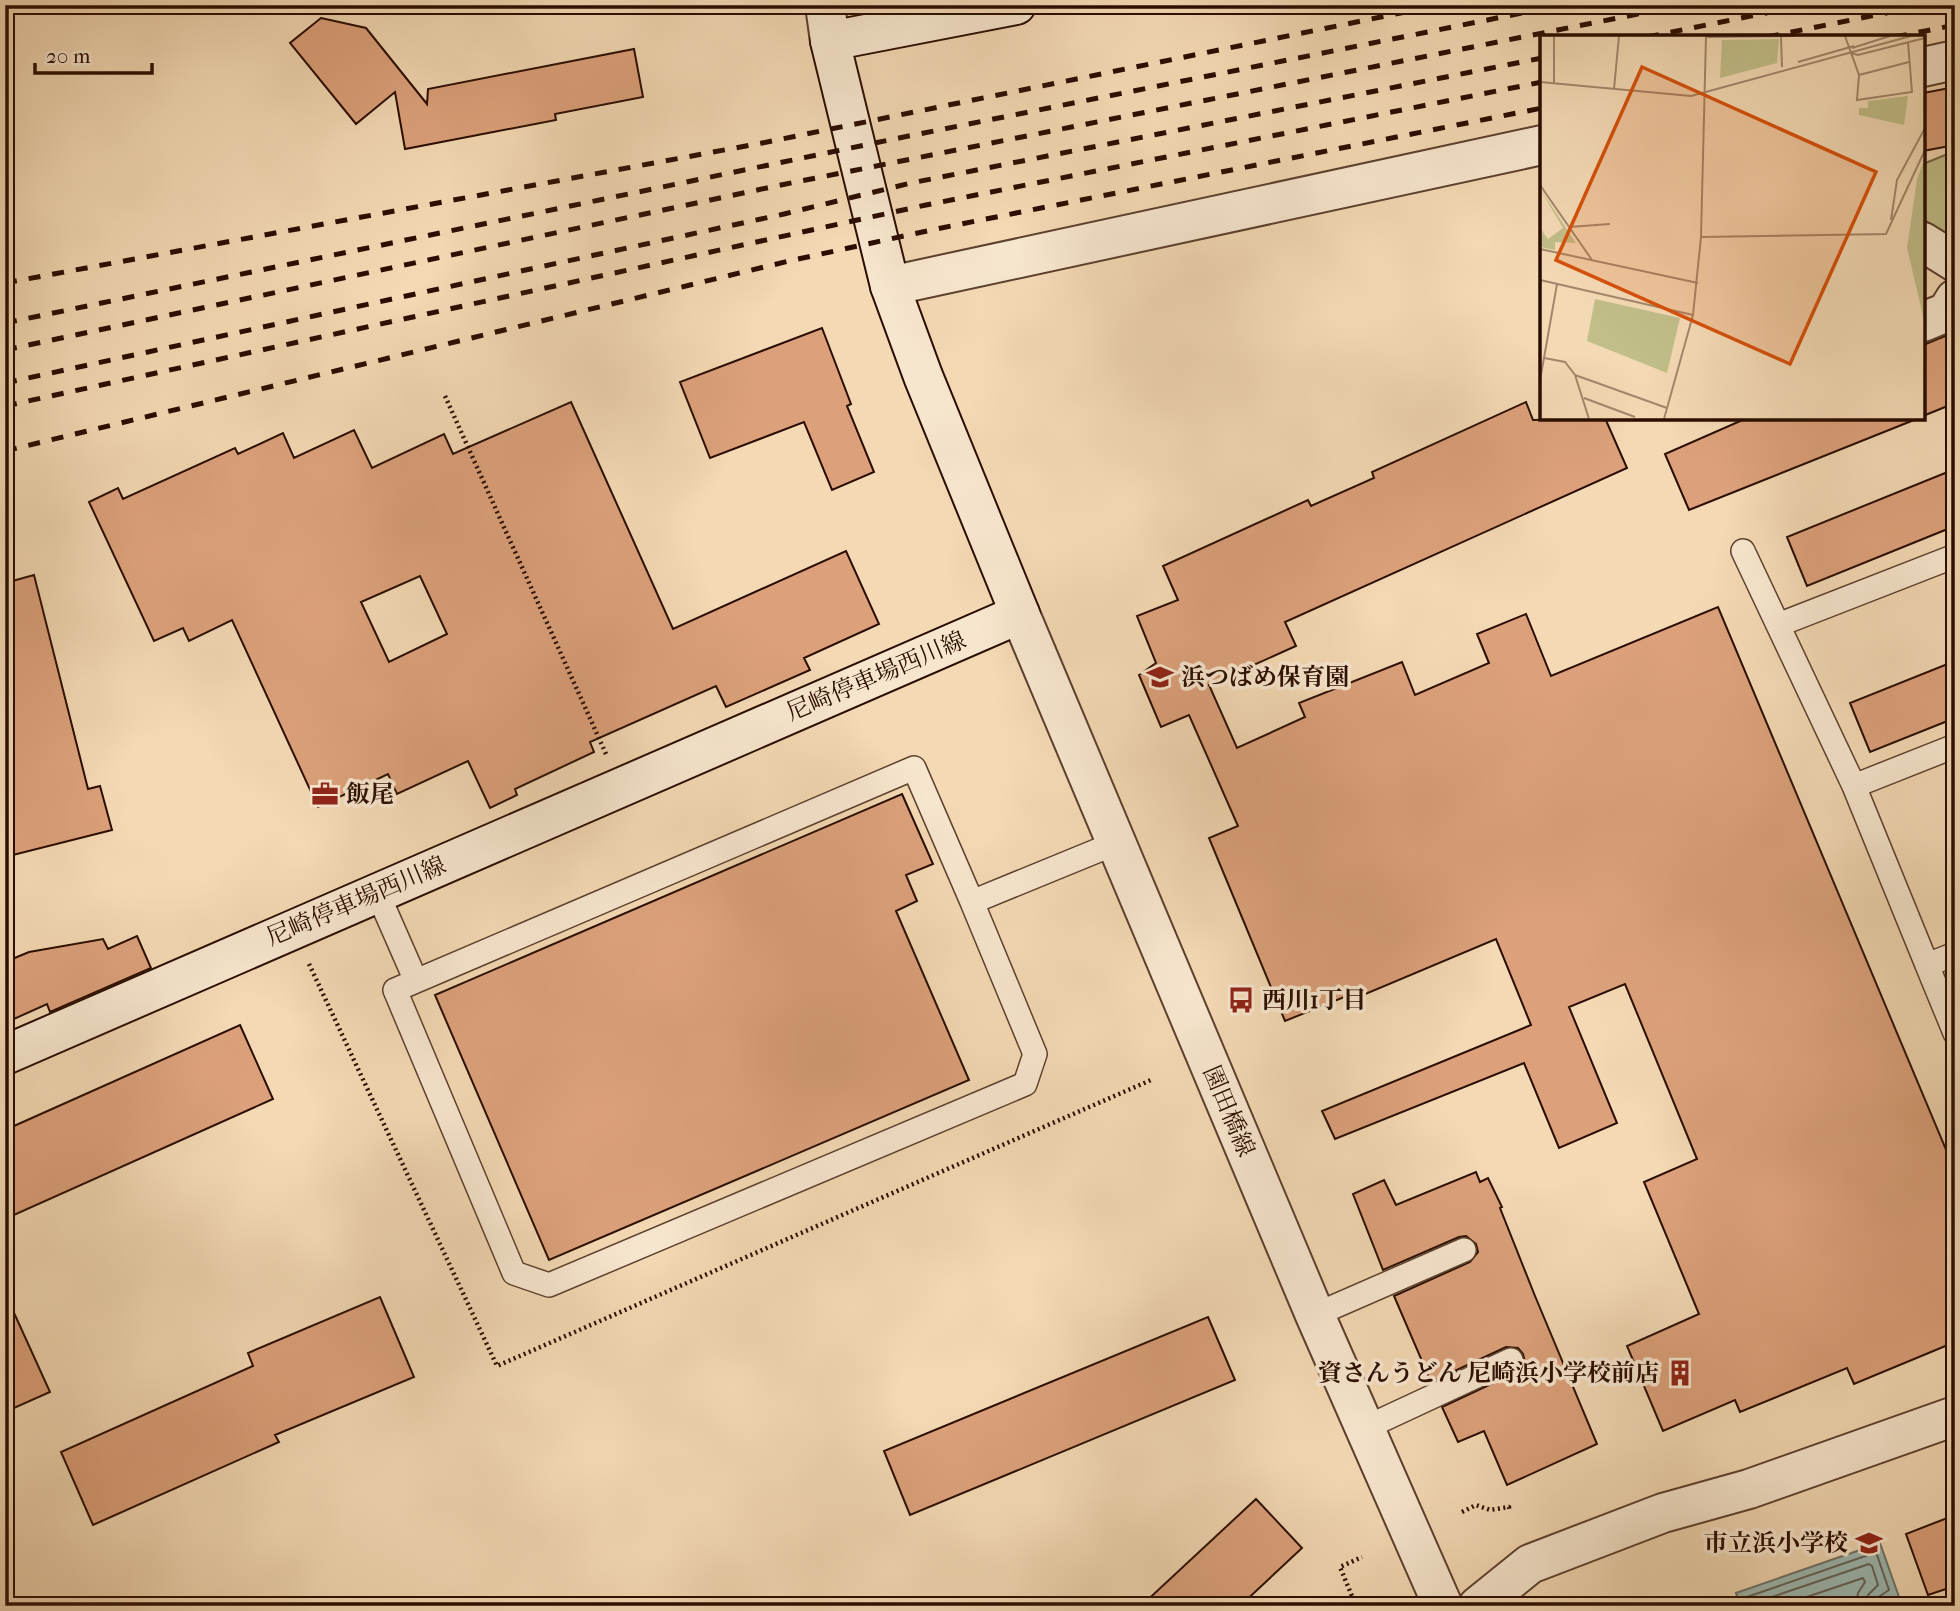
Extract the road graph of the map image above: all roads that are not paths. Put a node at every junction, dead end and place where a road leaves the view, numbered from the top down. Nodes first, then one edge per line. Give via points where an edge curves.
1 (1016, 5) edge
2 (827, 23) edge
3 (1955, 61) edge
4 (1925, 67) edge
5 (1540, 145) edge
6 (1925, 243) edge
7 (1955, 262) edge
8 (890, 286) junction
9 (1955, 299) edge
10 (1925, 321) edge
11 (1743, 551) dead end
12 (1955, 555) edge
13 (1020, 614) junction
14 (1778, 625) junction
15 (1955, 746) edge
16 (1854, 786) junction
17 (1116, 843) junction
18 (377, 892) junction
19 (972, 902) junction
20 (1955, 954) edge
21 (1927, 965) junction
22 (416, 981) junction
23 (1955, 1033) edge
24 (5, 1055) edge
25 (1464, 1250) dead end
26 (1315, 1315) junction
27 (1511, 1360) dead end
28 (1955, 1416) edge
29 (1365, 1428) junction
30 (1443, 1606) edge
31 (1478, 1606) edge

1 - 2 street
2 - 8 street
3 - 4 street
5 - 8 street
6 - 7 street
8 - 13 street
9 - 10 street via 1947,312
11 - 14 lane
12 - 14 lane
13 - 17 street, 園田橋線
13 - 18 street, 尼崎停車場西川線
14 - 16 lane
15 - 16 lane
16 - 21 lane
17 - 19 lane
17 - 26 street, 園田橋線
18 - 22 lane
18 - 24 street, 尼崎停車場西川線
19 - 22 lane via 914,768
19 - 22 lane via 1035,1054 1025,1084 549,1285 514,1273 395,990
20 - 21 lane
21 - 23 lane
25 - 26 lane
26 - 29 street, 園田橋線
27 - 29 lane
28 - 31 street via 1749,1489 1663,1513 1530,1564
29 - 30 street, 園田橋線

